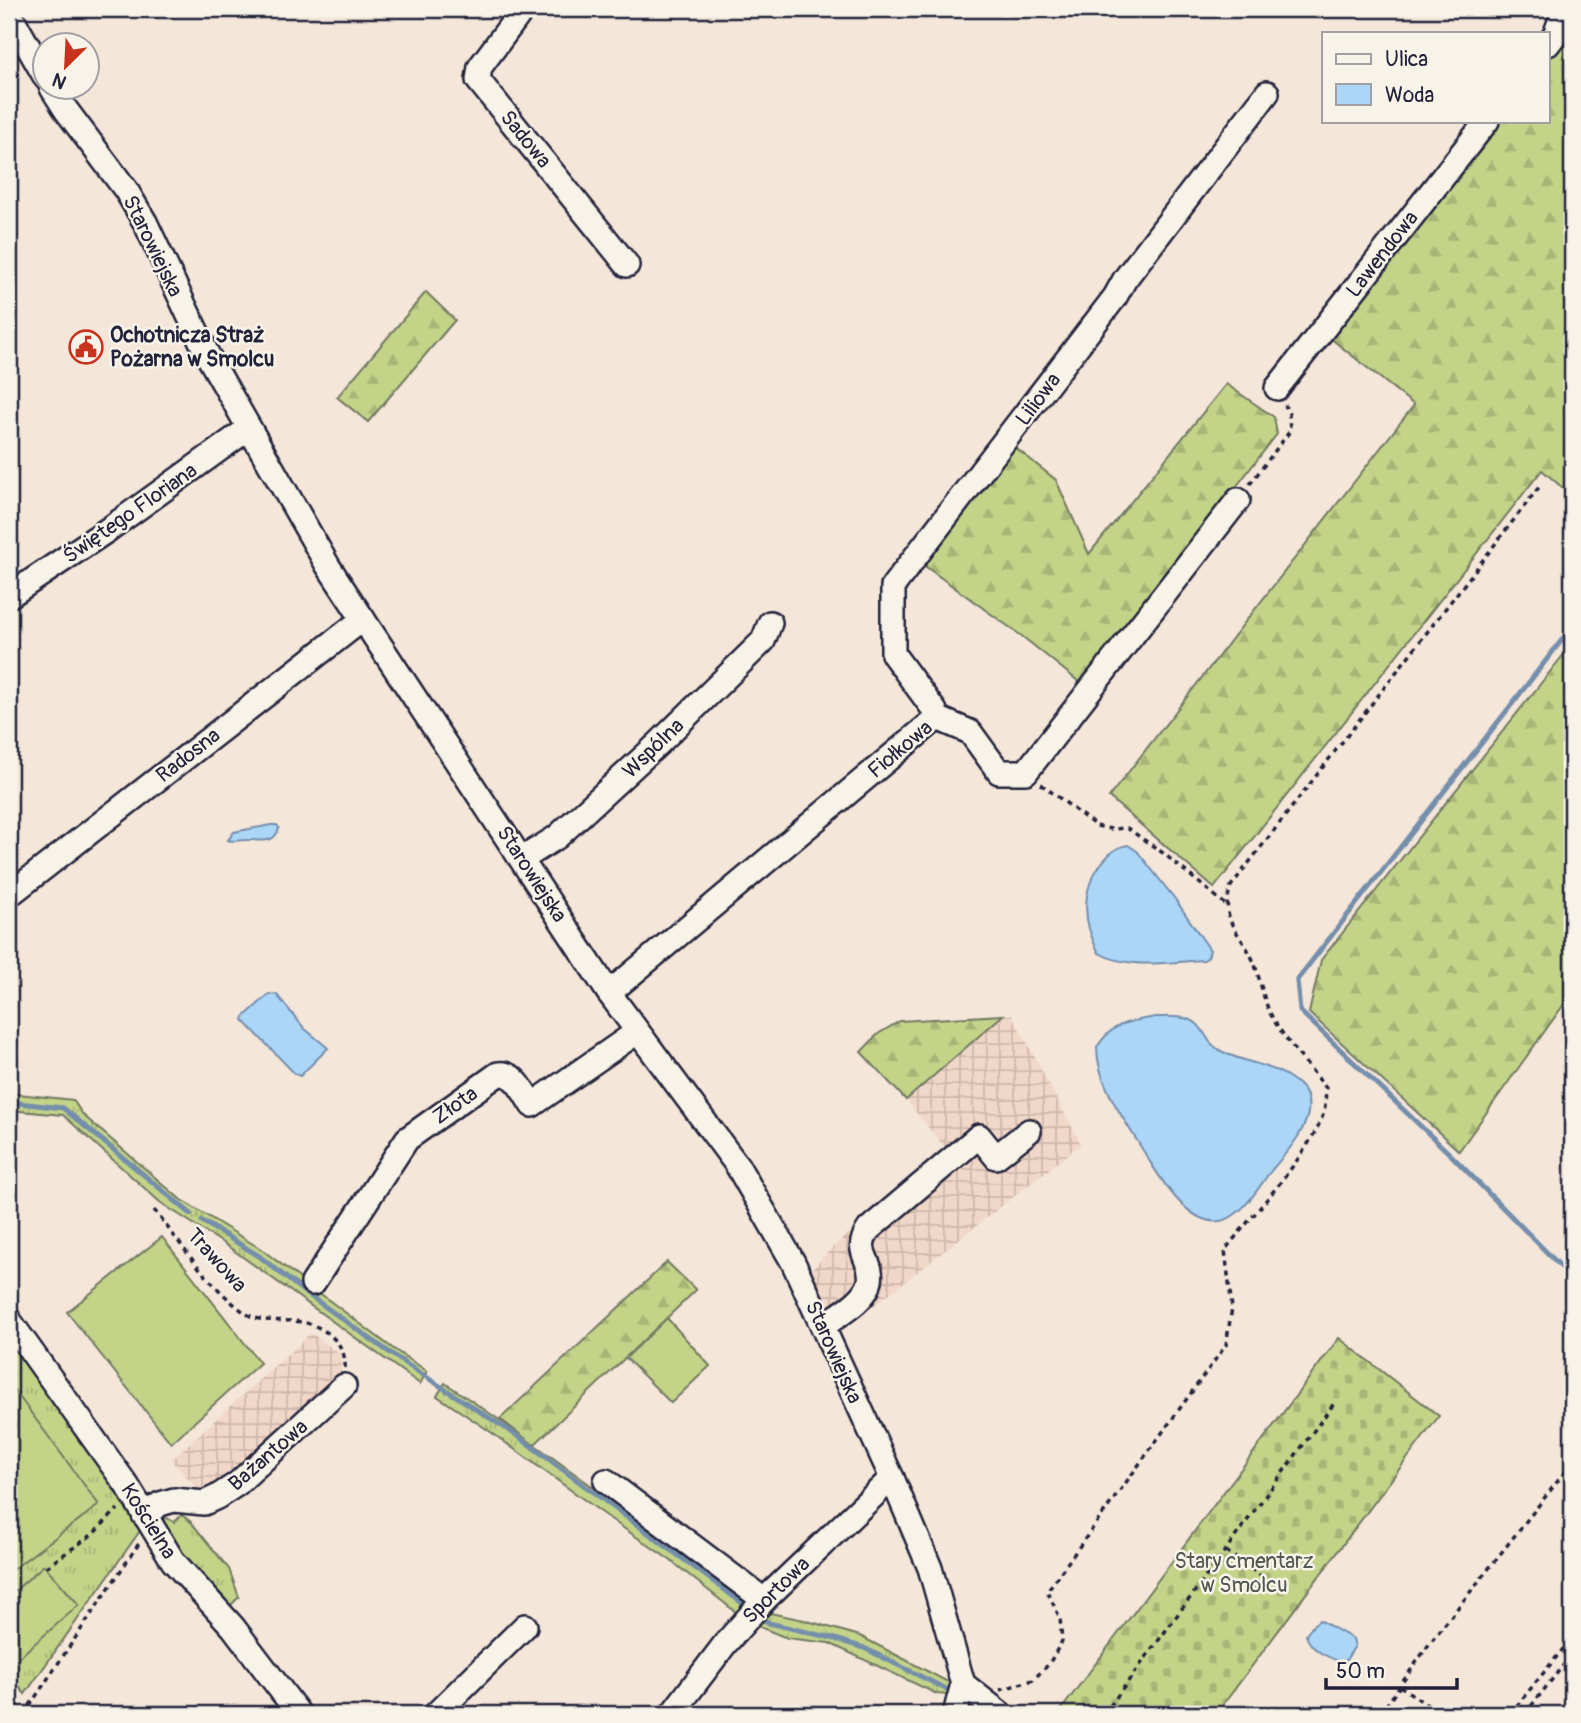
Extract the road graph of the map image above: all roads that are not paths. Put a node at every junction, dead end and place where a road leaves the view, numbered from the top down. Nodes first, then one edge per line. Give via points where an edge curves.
1 (523, 9) edge
2 (1565, 9) edge
3 (9, 13) edge
4 (1550, 41) edge
5 (32, 53) edge
6 (1267, 93) dead end
7 (62, 102) edge
8 (1486, 122) edge
9 (627, 265) dead end
10 (1277, 388) road end
11 (249, 428) junction
12 (1238, 500) road end
13 (9, 596) edge
14 (363, 619) junction
15 (770, 623) dead end
16 (937, 718) junction
17 (522, 859) junction
18 (13, 892) dead end
19 (609, 993) junction
20 (637, 1032) junction
21 (1029, 1131) dead end
22 (313, 1283) dead end
23 (9, 1321) edge
24 (823, 1326) junction
25 (344, 1386) road end
26 (892, 1478) junction
27 (606, 1480) dead end
28 (147, 1521) junction
29 (764, 1600) junction
30 (526, 1626) dead end
31 (962, 1684) junction
32 (299, 1714) edge
33 (436, 1714) edge
34 (672, 1714) edge
35 (955, 1714) edge
36 (1001, 1714) edge

1 - 9 street, Sadowa via 480,67 478,80
2 - 4 street
3 - 5 street
6 - 16 street, Liliowa via 893,586 893,654 936,710
7 - 11 street, Starowiejska via 133,201 208,356
8 - 10 street, Lawendowa
11 - 13 street, Świętego Floriana
11 - 14 street, Starowiejska
12 - 16 street, Fiołkowa via 1026,772 999,772 970,732
14 - 17 street, Starowiejska
14 - 18 street, Radosna
15 - 17 street, Wspólna via 763,641 658,744 557,837
16 - 19 street, Fiołkowa
17 - 19 street, Starowiejska
19 - 20 street, Starowiejska
20 - 22 street, Złota via 533,1105 504,1072 407,1139
20 - 24 street, Starowiejska via 737,1165 793,1262
21 - 24 street via 996,1157 979,1136 869,1229 861,1248 870,1283 860,1298
23 - 28 street, Kościelna
24 - 26 street, Starowiejska
25 - 28 street, Bażantowa via 218,1497 204,1503 174,1500 160,1504
26 - 29 street, Sportowa
26 - 31 street, Starowiejska via 930,1568
27 - 29 street
28 - 32 street, Kościelna via 173,1561 233,1627
29 - 34 street, Sportowa
30 - 33 street
31 - 35 street, Starowiejska
31 - 36 street

